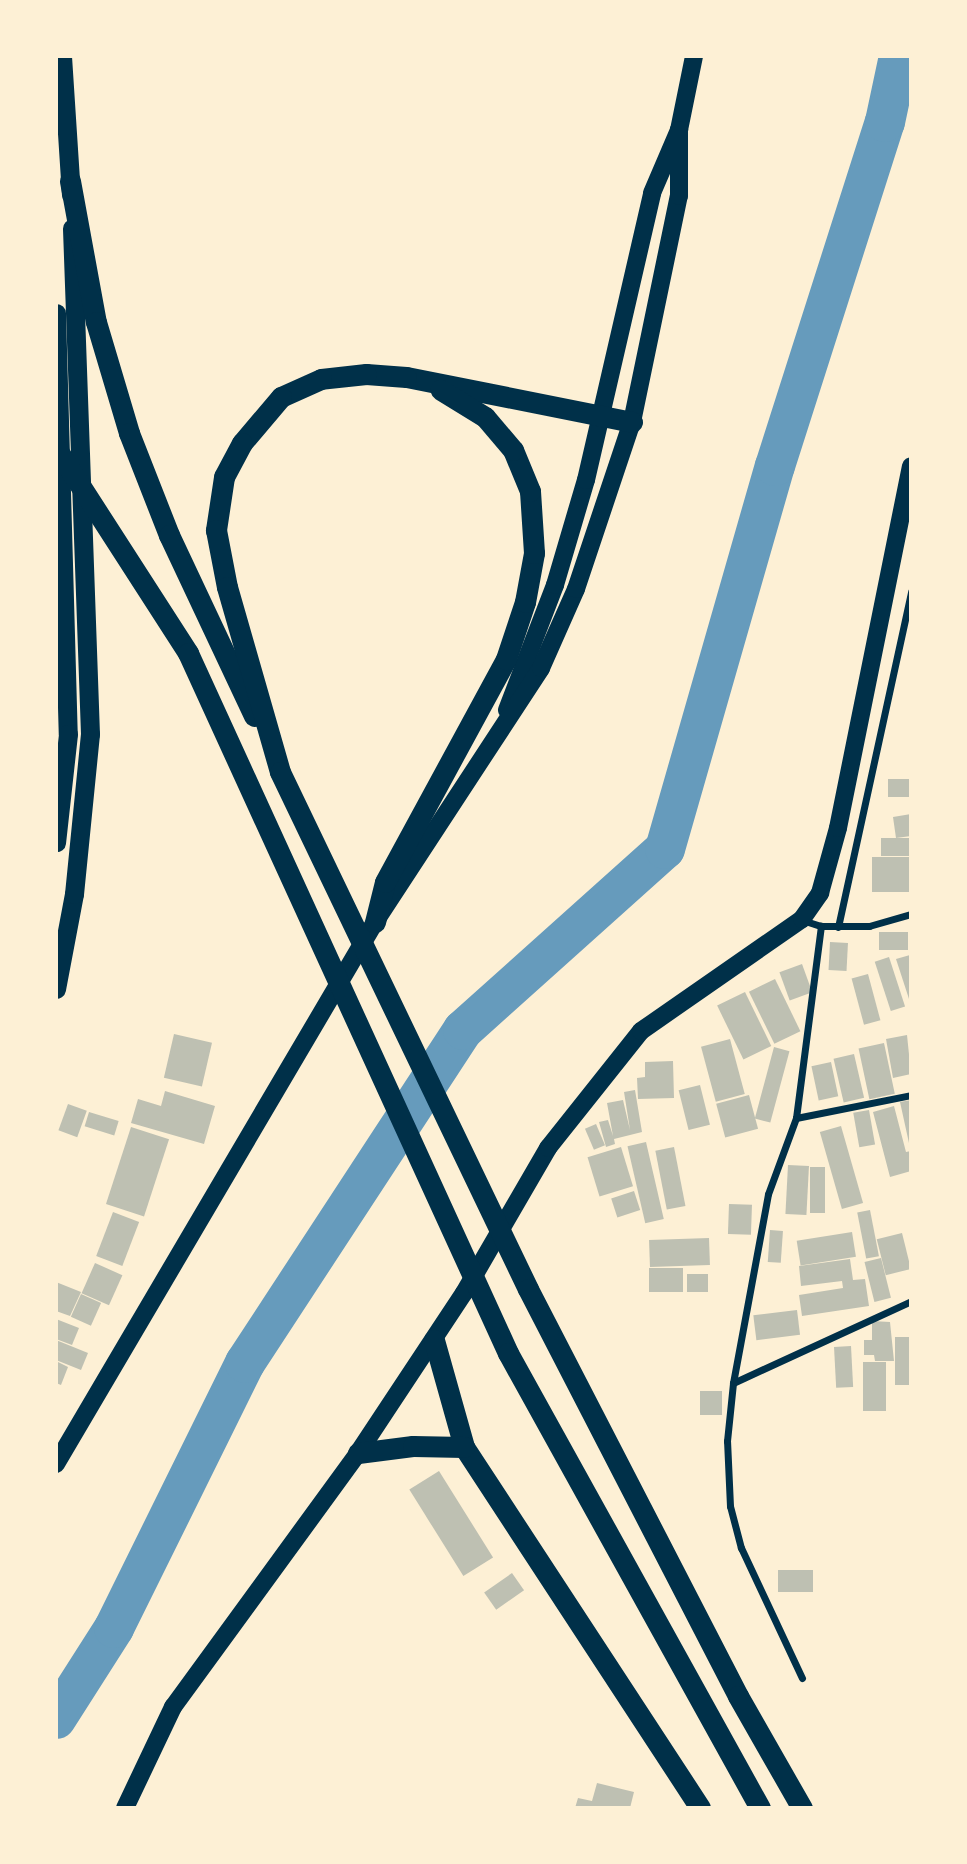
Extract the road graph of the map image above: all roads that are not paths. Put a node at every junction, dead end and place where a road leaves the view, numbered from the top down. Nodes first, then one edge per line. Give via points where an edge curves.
1 (62, 56) edge
2 (694, 56) edge
3 (679, 131) junction
4 (70, 181) junction
5 (56, 313) edge
6 (433, 385) junction
7 (602, 415) junction
8 (632, 422) junction
9 (56, 448) edge
10 (911, 466) edge
11 (61, 540) edge
12 (911, 591) edge
13 (495, 743) junction
14 (279, 772) junction
15 (56, 842) edge
16 (911, 914) edge
17 (802, 919) junction
18 (375, 922) junction
19 (821, 926) junction
20 (838, 927) junction
21 (56, 989) edge
22 (911, 1095) edge
23 (796, 1118) junction
24 (911, 1301) edge
25 (434, 1340) junction
26 (733, 1383) junction
27 (464, 1447) junction
28 (358, 1453) junction
29 (56, 1464) edge
30 (802, 1678) dead end
31 (125, 1808) edge
32 (700, 1808) edge
33 (760, 1808) edge
34 (802, 1808) edge

1 - 4 highway
2 - 3 main road
3 - 7 main road via 652,193
3 - 8 main road via 680,196
4 - 14 highway via 96,322 130,433 169,535
4 - 21 highway via 90,734 74,894
5 - 11 highway
6 - 7 highway
6 - 14 highway via 366,374 321,379 281,397 242,443 224,477 216,530 227,587
6 - 18 highway via 485,417 513,450 530,491 534,552 525,602 506,659 385,882
7 - 8 highway
7 - 13 main road via 555,585
8 - 13 main road via 576,589 541,668
9 - 33 highway via 188,653 275,852 508,1353
10 - 17 main road via 838,828 820,893
11 - 15 highway via 68,734
12 - 20 street
13 - 18 main road
14 - 34 highway via 528,1289 737,1696
16 - 20 street via 869,926
17 - 19 street
17 - 25 main road via 641,1031 548,1149
18 - 29 main road
19 - 20 street
19 - 23 street
22 - 23 street
23 - 26 street via 768,1194
24 - 26 street
25 - 27 highway
25 - 28 main road
26 - 30 street via 727,1441 730,1506 741,1548
27 - 28 highway via 413,1446
27 - 32 highway
28 - 31 main road via 173,1707

